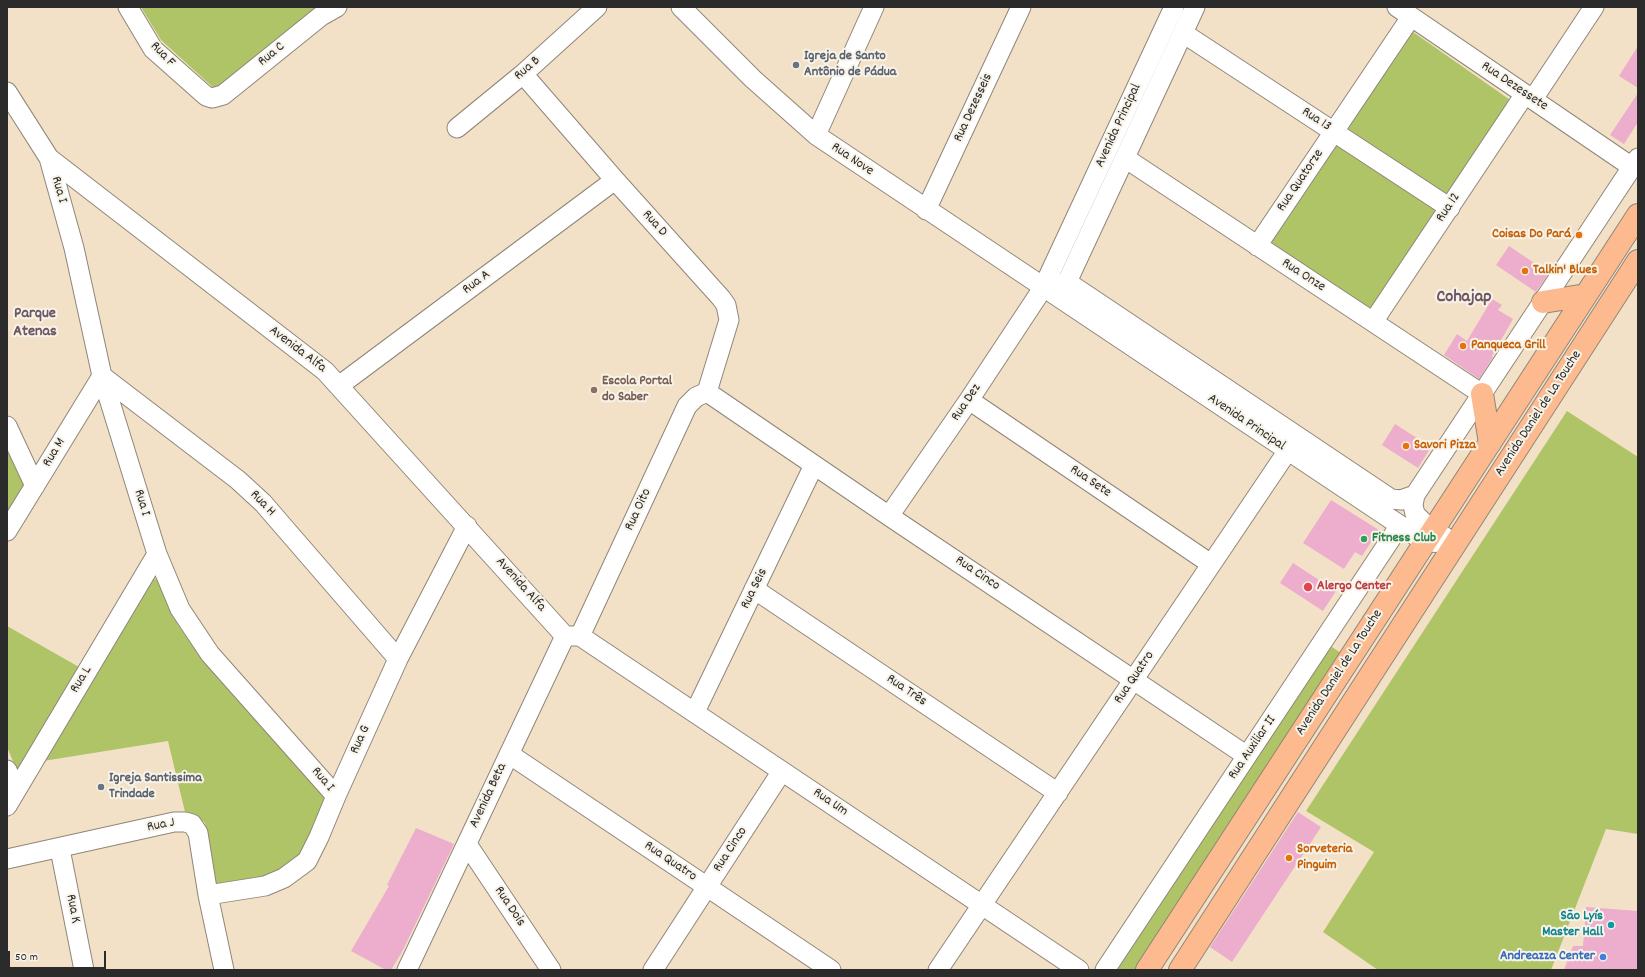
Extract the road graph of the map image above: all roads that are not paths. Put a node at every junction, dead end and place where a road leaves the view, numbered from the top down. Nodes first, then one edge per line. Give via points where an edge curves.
1 (128, 7) edge
2 (337, 7) edge
3 (597, 7) edge
4 (681, 7) edge
5 (874, 7) edge
6 (1021, 7) edge
7 (1174, 7) edge
8 (1195, 7) edge
9 (1594, 7) edge
10 (1404, 12) edge
11 (1183, 33) junction
12 (523, 74) junction
13 (7, 92) edge
14 (206, 96) joint
15 (1529, 97) junction
16 (457, 128) dead end
17 (1334, 131) junction
18 (816, 135) junction
19 (49, 158) junction
20 (1125, 158) junction
21 (1635, 163) edge
22 (615, 180) junction
23 (1450, 208) junction
24 (926, 210) junction
25 (1638, 215) edge
26 (1257, 246) junction
27 (1638, 261) edge
28 (1067, 282) junction
29 (1043, 288) junction
30 (1586, 296) junction
31 (1543, 302) junction
32 (1374, 322) junction
33 (102, 376) junction
34 (340, 385) junction
35 (707, 392) junction
36 (1482, 394) junction
37 (969, 400) junction
38 (7, 426) edge
39 (1490, 443) junction
40 (1292, 444) junction
41 (814, 465) junction
42 (35, 486) junction
43 (1415, 495) junction
44 (889, 516) junction
45 (1400, 525) junction
46 (466, 526) junction
47 (7, 531) edge
48 (1429, 536) junction
49 (1454, 543) junction
50 (157, 554) junction
51 (1212, 564) junction
52 (754, 589) junction
53 (573, 636) junction
54 (398, 659) junction
55 (1134, 679) junction
56 (695, 712) junction
57 (509, 754) junction
58 (1247, 756) junction
59 (7, 770) edge
60 (782, 771) junction
61 (1058, 793) junction
62 (336, 796) junction
63 (11, 798) edge
64 (467, 844) junction
65 (60, 849) junction
66 (7, 859) edge
67 (708, 887) junction
68 (208, 895) junction
69 (982, 905) junction
70 (84, 970) edge
71 (224, 970) edge
72 (407, 970) edge
73 (551, 970) edge
74 (654, 970) edge
75 (831, 970) edge
76 (938, 970) edge
77 (1079, 970) edge
78 (1105, 970) edge
79 (1147, 970) edge
80 (1180, 970) edge

1 - 14 street, Rua F via 153,49
2 - 14 street, Rua C via 321,16 223,95 212,98
3 - 12 street, Rua B
4 - 18 street, Rua Nove via 753,79
5 - 18 street
6 - 24 street, Rua Dezesseis
7 - 29 street, Avenida Principal
8 - 11 street, Avenida Principal
9 - 15 street, Rua 12
10 - 15 street, Rua Dezessete
10 - 17 street, Rua Quatorze
11 - 17 street, Rua 13
11 - 20 street, Avenida Principal
12 - 16 street, Rua B
12 - 22 street, Rua D
13 - 19 street, Avenida Alfa
15 - 21 street, Rua Dezessete
15 - 23 street, Rua 12
17 - 23 street, Rua 13
17 - 26 street, Rua Quatorze
18 - 24 street, Rua Nove
19 - 33 street, Rua I via 74,248
19 - 34 street, Avenida Alfa via 314,362
20 - 26 street, Rua Onze
20 - 28 street, Avenida Principal
21 - 31 street
22 - 34 street, Rua A
22 - 35 street, Rua D via 726,305 729,320
23 - 32 street, Rua 12
24 - 29 street, Rua Nove
25 - 30 main road, Avenida Daniel de La Touche
26 - 32 street, Rua Onze
27 - 49 main road, Avenida Daniel de La Touche
28 - 29 street
28 - 40 street, Avenida Principal
29 - 37 street, Rua Dez
29 - 40 street, Avenida Principal
30 - 31 main road
30 - 39 main road, Avenida Daniel de La Touche
31 - 36 street
32 - 36 street, Rua Onze
33 - 42 street, Rua M
33 - 50 street, Rua I
33 - 54 street, Rua H via 238,480 263,503
34 - 46 street, Avenida Alfa
35 - 41 street, Rua Cinco
35 - 53 street, Rua Oito via 696,397 687,406
36 - 39 main road
36 - 43 street
37 - 44 street, Rua Dez
37 - 51 street, Rua Sete
38 - 42 street
39 - 48 main road, Avenida Daniel de La Touche
40 - 43 street, Avenida Principal via 1391,499 1401,500
40 - 45 street, Avenida Principal
40 - 51 street, Rua Quatro
41 - 44 street, Rua Cinco
41 - 52 street, Rua Seis
42 - 47 street, Rua M
43 - 48 street via 1413,505 1416,514
44 - 55 street, Rua Cinco
45 - 48 street, Avenida Principal
45 - 58 street, Rua Auxiliar II
46 - 53 street, Avenida Alfa
46 - 54 street, Rua G
48 - 49 street
48 - 79 main road, Avenida Daniel de La Touche
49 - 80 main road, Avenida Daniel de La Touche
50 - 62 street, Rua I via 180,609 210,654
50 - 63 street, Rua L
51 - 55 street, Rua Quatro
52 - 56 street, Rua Seis
52 - 61 street, Rua Três
53 - 56 street, Rua Um
53 - 57 street, Avenida Beta
54 - 62 street, Rua G
55 - 58 street, Rua Cinco
55 - 61 street, Rua Quatro
56 - 60 street, Rua Um
57 - 64 street, Avenida Beta
57 - 67 street, Rua Quatro
58 - 78 street, Rua Auxiliar II
59 - 63 street
60 - 67 street, Rua Cinco
60 - 69 street, Rua Um
61 - 69 street, Rua Quatro
62 - 68 street, Rua G via 307,861 296,871 265,886
64 - 72 street, Avenida Beta
64 - 73 street, Rua Dois
65 - 66 street, Rua J
65 - 68 street, Rua J via 174,822 192,824 198,833
65 - 70 street, Rua K
67 - 74 street, Rua Cinco
67 - 75 street, Rua Quatro
68 - 71 street, Rua J
69 - 76 street
69 - 77 street, Rua Um

